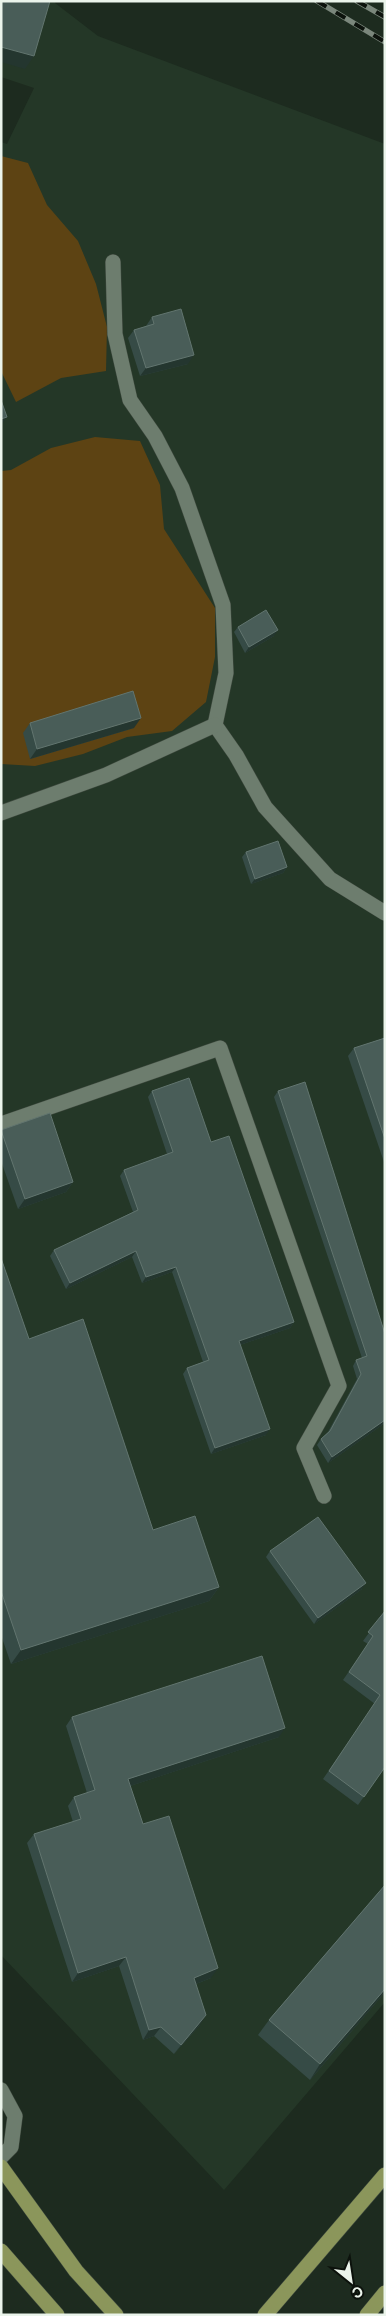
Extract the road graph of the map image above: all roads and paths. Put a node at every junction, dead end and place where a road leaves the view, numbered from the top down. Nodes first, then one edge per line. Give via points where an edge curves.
1 (113, 262) dead end
2 (215, 726) junction
3 (1, 813) edge
4 (385, 913) edge
5 (1, 1124) edge
6 (324, 1496) dead end
7 (1, 2090) edge
8 (1, 2157) edge
9 (1, 2167) edge
10 (385, 2175) edge
11 (1, 2251) edge
12 (385, 2293) edge
13 (57, 2315) edge
14 (116, 2315) edge
15 (265, 2315) edge
16 (367, 2315) edge

1 - 2 lane via 115,334 130,400 155,436 182,488 224,605 226,673
2 - 3 lane via 106,775
2 - 4 lane via 265,806 330,879
5 - 6 lane via 220,1048 339,1386 304,1448
7 - 8 lane via 15,2116 11,2147
9 - 14 main road via 76,2270
10 - 15 main road
11 - 13 main road
12 - 16 main road

